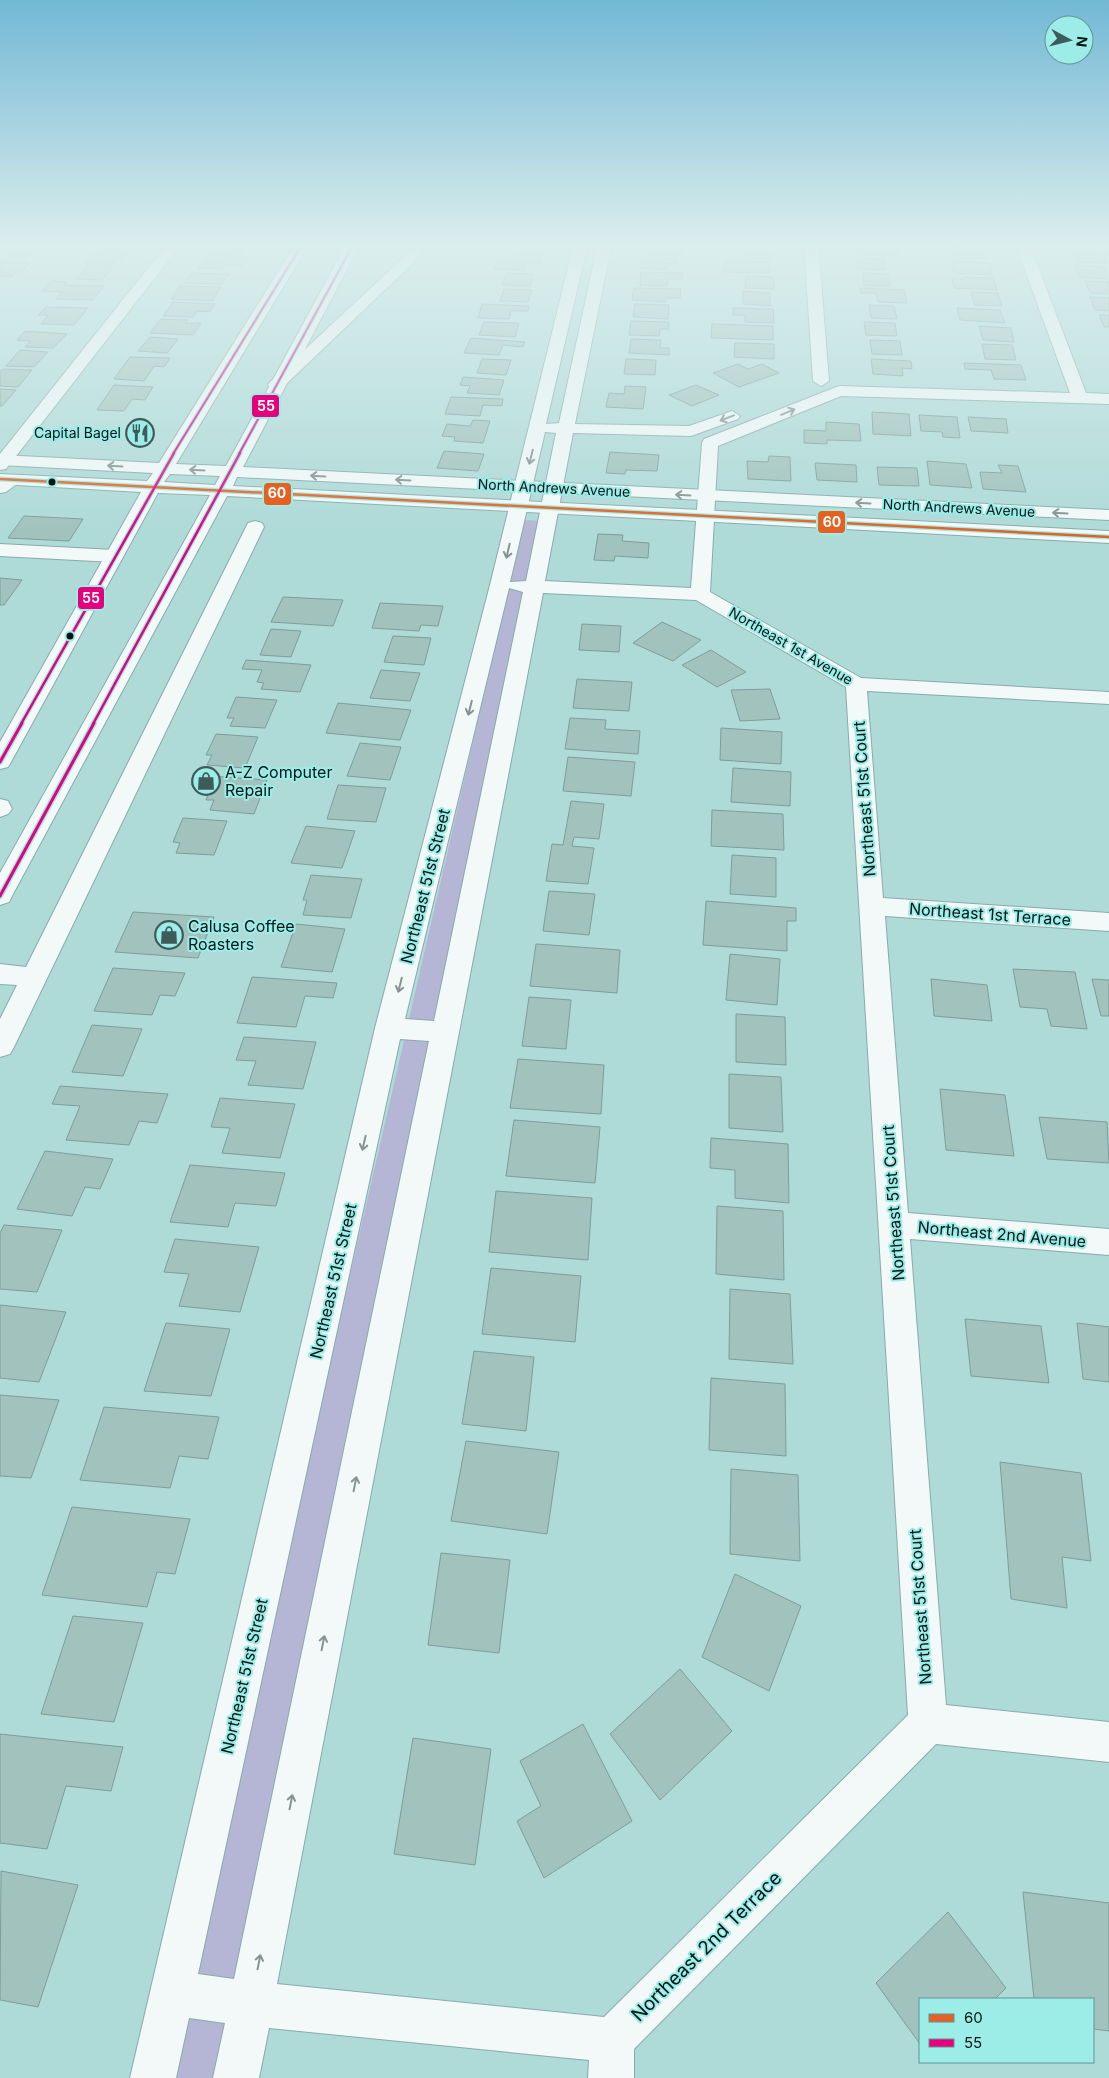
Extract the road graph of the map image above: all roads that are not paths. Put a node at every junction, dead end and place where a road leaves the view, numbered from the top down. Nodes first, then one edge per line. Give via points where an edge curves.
1 (98, 340) edge
2 (243, 340) edge
3 (301, 340) edge
4 (323, 340) edge
5 (559, 340) edge
6 (584, 340) edge
7 (813, 340) edge
8 (1058, 340) edge
9 (276, 386) junction
10 (839, 391) junction
11 (1080, 398) junction
12 (1109, 399) edge
13 (744, 411) dead end
14 (539, 427) junction
15 (567, 429) junction
16 (691, 432) junction
17 (710, 443) junction
18 (1, 462) edge
19 (163, 469) junction
20 (4, 482) edge
21 (226, 482) junction
22 (152, 488) junction
23 (708, 496) junction
24 (521, 497) junction
25 (553, 498) junction
26 (1109, 515) edge
27 (706, 518) junction
28 (254, 527) dead end
29 (1109, 537) edge
30 (0, 550) edge
31 (114, 556) junction
32 (500, 585) junction
33 (536, 587) junction
34 (700, 594) junction
35 (856, 684) junction
36 (1109, 698) edge
37 (0, 762) edge
38 (0, 806) edge
39 (0, 810) edge
40 (0, 896) edge
41 (871, 906) junction
42 (1109, 922) edge
43 (0, 974) edge
44 (34, 977) junction
45 (389, 1028) junction
46 (446, 1032) junction
47 (0, 1047) edge
48 (894, 1225) junction
49 (1109, 1242) edge
50 (928, 1723) junction
51 (1109, 1742) edge
52 (172, 1993) junction
53 (251, 2004) junction
54 (612, 2059) edge
55 (153, 2078) edge
56 (236, 2078) edge

1 - 18 main road
2 - 19 main road
3 - 9 main road
4 - 9 main road
5 - 14 main road, Northeast 51st Street
6 - 15 main road
7 - 10 main road via 814,384
8 - 11 main road
9 - 21 main road
10 - 11 main road
17 -> 10 main road
11 - 12 main road
13 -> 16 main road
14 - 15 main road
14 -> 24 main road, Northeast 51st Street
15 - 16 main road
15 - 25 main road
16 - 17 main road
17 - 23 main road
19 -> 18 main road, North Andrews Avenue
21 -> 19 main road, North Andrews Avenue
19 - 22 main road
20 - 22 main road, North Andrews Avenue
21 - 22 main road, North Andrews Avenue
21 - 24 main road, North Andrews Avenue
21 - 40 main road
22 - 31 main road
23 -> 25 main road, North Andrews Avenue
26 -> 23 main road, North Andrews Avenue
23 - 27 main road
24 - 25 main road, North Andrews Avenue
24 -> 32 main road, Northeast 51st Street
25 - 27 main road, North Andrews Avenue
25 - 33 main road
27 - 29 main road, North Andrews Avenue
27 - 34 main road
28 - 44 main road
30 - 31 main road
31 - 37 main road
32 - 33 main road, Northeast 1st Avenue
32 -> 45 main road, Northeast 51st Street
33 - 34 main road, Northeast 1st Avenue
33 - 46 main road
34 - 35 main road, Northeast 1st Avenue
35 - 36 main road, Northeast 1st Avenue
35 - 41 main road, Northeast 51st Court
38 - 39 main road
41 - 42 main road, Northeast 1st Terrace
41 - 48 main road, Northeast 51st Court
43 - 44 main road
44 - 47 main road
45 - 46 main road
45 -> 52 main road, Northeast 51st Street
53 -> 46 main road
48 - 49 main road, Northeast 2nd Avenue
48 - 50 main road, Northeast 51st Court
50 - 51 main road
50 - 54 main road, Northeast 2nd Terrace
52 - 53 main road, Northeast 2nd Terrace
52 - 55 main road, Northeast 51st Street
53 - 54 main road, Northeast 2nd Terrace
53 - 56 main road

